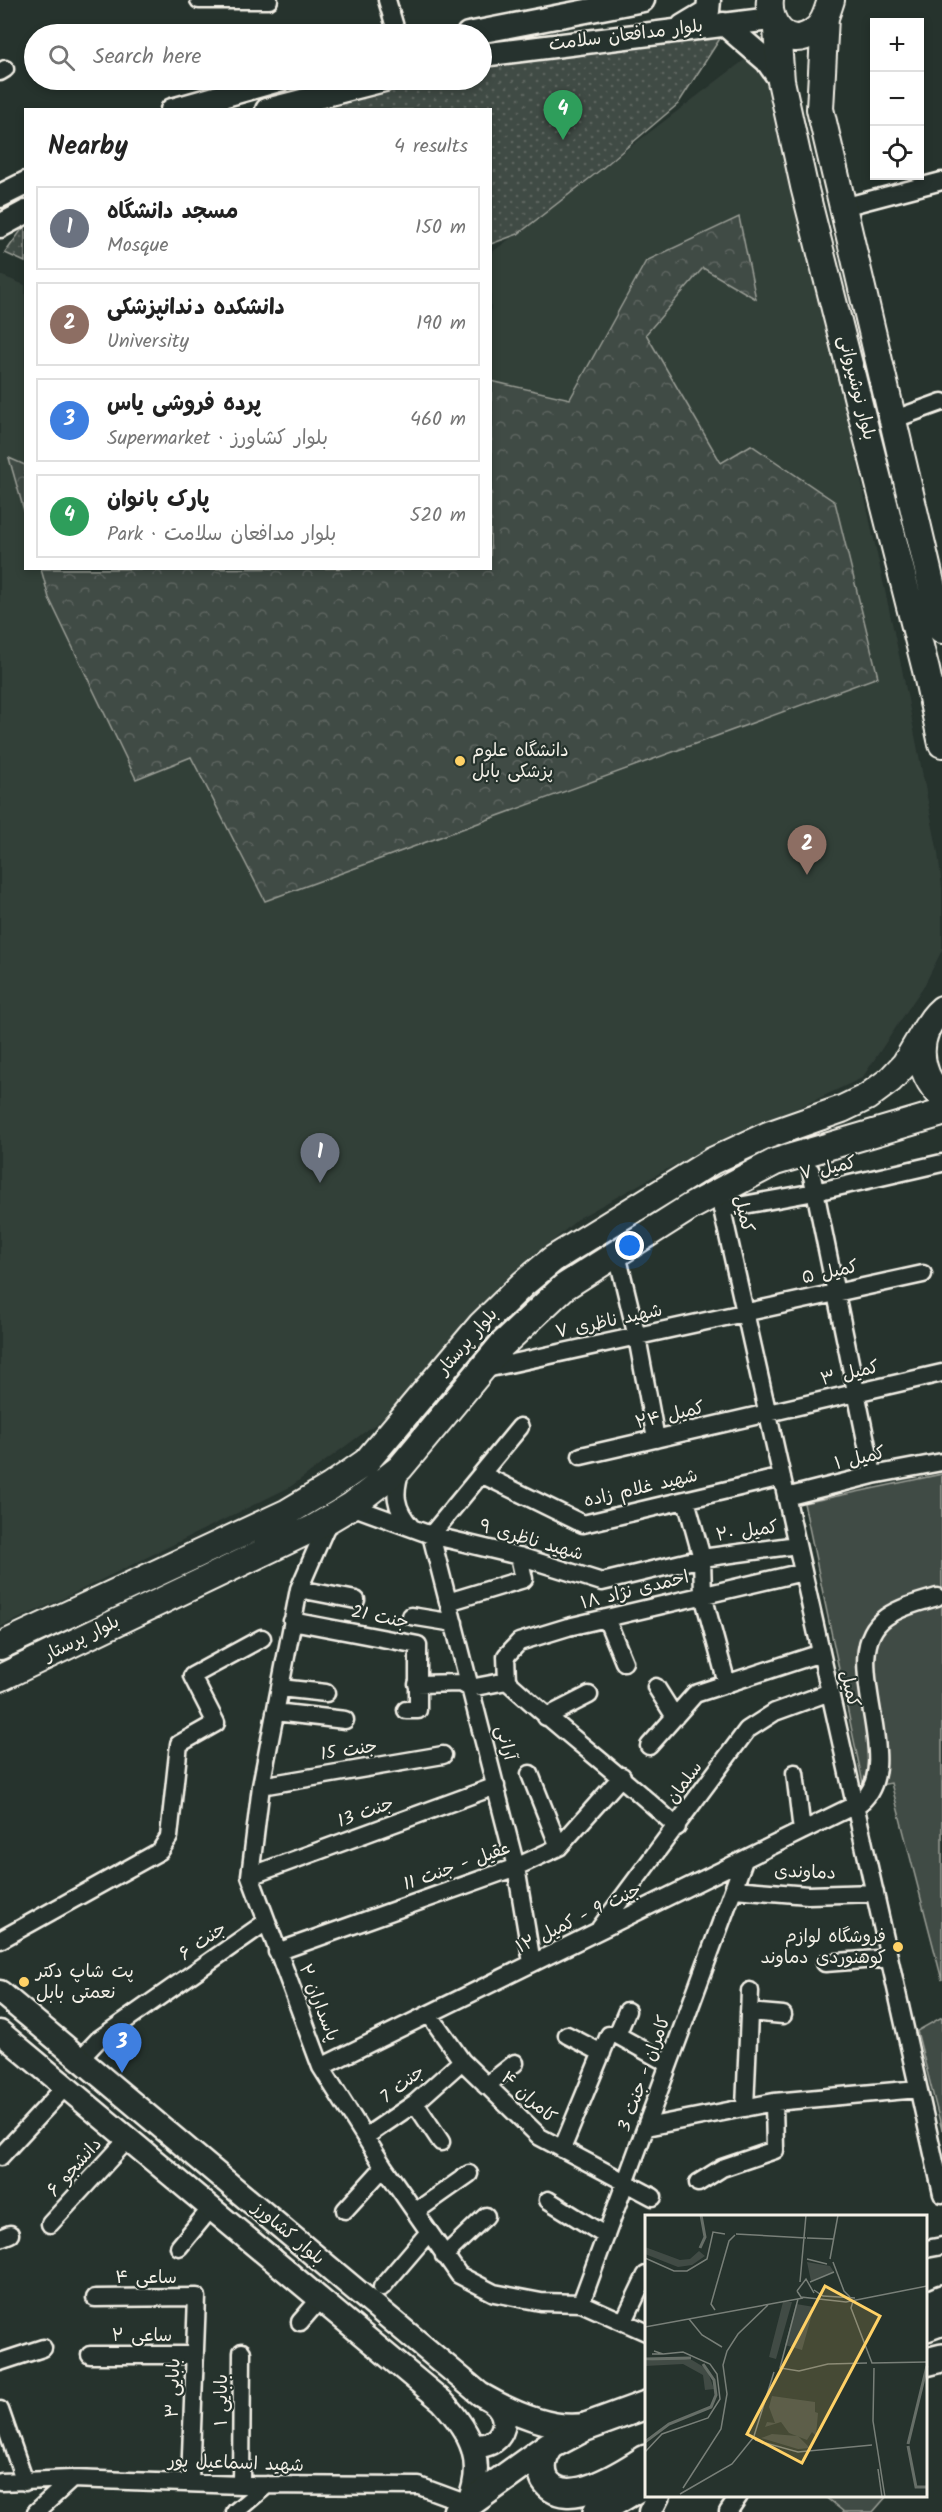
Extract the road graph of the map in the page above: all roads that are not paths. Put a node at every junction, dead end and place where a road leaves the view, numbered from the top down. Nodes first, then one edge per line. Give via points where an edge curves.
1 (199, 0) edge
2 (269, 0) edge
3 (387, 0) edge
4 (643, 0) edge
5 (709, 0) edge
6 (582, 6) edge
7 (828, 9) edge
8 (773, 16) edge
9 (394, 24) edge
10 (724, 24) junction
11 (492, 28) edge
12 (676, 29) junction
13 (492, 54) edge
14 (781, 81) junction
15 (243, 90) edge
16 (345, 90) edge
17 (179, 108) edge
18 (275, 108) edge
19 (820, 109) junction
20 (788, 115) junction
21 (942, 181) edge
22 (24, 184) edge
23 (0, 196) edge
24 (843, 207) junction
25 (24, 213) edge
26 (0, 226) edge
27 (942, 402) edge
28 (892, 420) junction
29 (942, 630) edge
30 (942, 744) edge
31 (935, 1018) edge
32 (942, 1096) edge
33 (942, 1113) edge
34 (942, 1163) edge
35 (811, 1171) dead end
36 (815, 1192) junction
37 (720, 1200) junction
38 (617, 1254) junction
39 (923, 1274) dead end
40 (835, 1291) junction
41 (745, 1313) junction
42 (637, 1337) junction
43 (481, 1370) junction
44 (942, 1373) edge
45 (855, 1392) junction
46 (767, 1413) junction
47 (520, 1427) dead end
48 (656, 1439) junction
49 (581, 1456) dead end
50 (942, 1462) edge
51 (403, 1465) junction
52 (483, 1475) junction
53 (873, 1475) junction
54 (782, 1477) junction
55 (786, 1497) junction
56 (686, 1500) junction
57 (351, 1506) junction
58 (330, 1519) junction
59 (413, 1528) junction
60 (431, 1535) junction
61 (797, 1545) junction
62 (519, 1556) junction
63 (702, 1558) junction
64 (803, 1572) junction
65 (299, 1589) junction
66 (703, 1594) junction
67 (937, 1597) dead end
68 (356, 1600) dead end
69 (448, 1602) junction
70 (411, 1616) dead end
71 (606, 1618) junction
72 (292, 1621) junction
73 (454, 1623) junction
74 (262, 1638) dead end
75 (0, 1646) edge
76 (821, 1653) junction
77 (624, 1662) dead end
78 (0, 1678) edge
79 (507, 1681) junction
80 (417, 1684) junction
81 (727, 1684) junction
82 (656, 1687) dead end
83 (280, 1688) junction
84 (470, 1688) junction
85 (830, 1692) junction
86 (326, 1693) dead end
87 (589, 1695) dead end
88 (406, 1710) dead end
89 (275, 1712) junction
90 (546, 1717) junction
91 (675, 1717) junction
92 (345, 1720) dead end
93 (649, 1746) dead end
94 (443, 1755) dead end
95 (795, 1773) dead end
96 (530, 1774) dead end
97 (622, 1776) junction
98 (261, 1786) junction
99 (496, 1786) junction
100 (855, 1806) junction
101 (677, 1827) junction
102 (802, 1831) junction
103 (559, 1847) junction
104 (744, 1860) junction
105 (516, 1867) junction
106 (250, 1876) junction
107 (734, 1889) junction
108 (875, 1893) junction
109 (266, 1922) junction
110 (598, 1931) junction
111 (0, 1940) edge
112 (277, 1952) junction
113 (889, 1958) junction
114 (825, 1963) dead end
115 (532, 1964) junction
116 (750, 1991) dead end
117 (0, 1992) edge
118 (627, 2011) dead end
119 (749, 2012) junction
120 (429, 2014) junction
121 (783, 2015) dead end
122 (0, 2032) edge
123 (567, 2035) dead end
124 (617, 2035) junction
125 (602, 2053) junction
126 (80, 2059) junction
127 (462, 2061) junction
128 (515, 2063) dead end
129 (669, 2064) junction
130 (321, 2067) junction
131 (66, 2086) junction
132 (486, 2086) junction
133 (918, 2089) junction
134 (774, 2102) junction
135 (415, 2103) junction
136 (745, 2108) junction
137 (646, 2127) junction
138 (365, 2137) junction
139 (128, 2139) junction
140 (441, 2142) dead end
141 (562, 2149) junction
142 (0, 2157) edge
143 (384, 2167) junction
144 (469, 2174) dead end
145 (626, 2182) junction
146 (698, 2183) dead end
147 (942, 2194) edge
148 (653, 2198) dead end
149 (548, 2200) dead end
150 (211, 2208) junction
151 (345, 2210) dead end
152 (415, 2212) junction
153 (486, 2216) dead end
154 (50, 2224) dead end
155 (429, 2232) junction
156 (606, 2236) junction
157 (942, 2246) edge
158 (179, 2247) dead end
159 (927, 2249) edge
160 (444, 2256) junction
161 (645, 2277) edge
162 (382, 2287) dead end
163 (197, 2297) joint
164 (95, 2298) dead end
165 (320, 2299) junction
166 (942, 2299) edge
167 (581, 2302) junction
168 (927, 2306) edge
169 (624, 2320) junction
170 (942, 2321) edge
171 (300, 2322) dead end
172 (927, 2327) edge
173 (645, 2331) edge
174 (43, 2348) dead end
175 (242, 2352) dead end
176 (90, 2355) dead end
177 (195, 2355) junction
178 (942, 2358) edge
179 (0, 2362) edge
180 (927, 2362) edge
181 (492, 2402) junction
182 (645, 2405) edge
183 (0, 2410) edge
184 (599, 2422) junction
185 (472, 2445) junction
186 (551, 2445) junction
187 (645, 2460) edge
188 (72, 2479) junction
189 (190, 2481) junction
190 (0, 2482) edge
191 (25, 2482) junction
192 (645, 2484) edge
193 (242, 2485) junction
194 (267, 2485) junction
195 (658, 2497) edge
196 (738, 2497) edge
197 (463, 2508) edge
198 (36, 2512) edge
199 (235, 2512) edge
200 (597, 2512) edge
201 (650, 2512) edge
202 (728, 2512) edge

1 - 2 street
3 - 9 street
4 - 6 main road, بلوار مدافعان سلامت
5 - 12 main road via 708,11
6 - 11 main road, بلوار مدافعان سلامت
7 - 8 main road via 813,33 801,38 788,37
7 - 19 main road, بلوار نوشیروانی
8 - 10 main road, بلوار مدافعان سلامت
8 - 14 main road, بلوار نوشیروانی
10 - 12 main road, بلوار مدافعان سلامت
10 - 14 main road via 767,61
12 - 13 main road, بلوار مدافعان سلامت
14 - 20 main road, بلوار نوشیروانی
15 - 17 main road
16 - 18 main road
19 - 20 main road via 811,93 801,88 792,99
19 - 24 main road, بلوار نوشیروانی
20 - 30 main road, بلوار نوشیروانی via 927,670
21 - 24 street
22 - 23 main road
24 - 28 main road, بلوار نوشیروانی
25 - 26 main road
27 - 28 street
28 - 29 main road, بلوار نوشیروانی
31 - 32 main road via 922,1045 922,1065 930,1083
31 - 75 main road, بلوار پرستار via 905,1064 867,1097 768,1134 703,1166 546,1264 482,1324 375,1452 330,1487 288,1512
33 - 37 main road, بلوار پرستار via 775,1162
34 - 36 street, کمیل ۷
35 - 36 street
36 - 37 street, کمیل ۷
36 - 40 street
37 - 38 main road, بلوار پرستار
37 - 41 street, کمیل
38 - 42 street
38 - 43 main road, بلوار پرستار via 558,1293 510,1336
39 - 40 street, کمیل ۵
40 - 41 street, کمیل ۵
40 - 45 street
41 - 42 street, شهید ناظری ۷
41 - 46 street, کمیل
42 - 43 street, شهید ناظری ۷
42 - 48 street
43 - 51 main road, بلوار پرستار
44 - 45 street, کمیل ۳
45 - 46 street, کمیل ۳
45 - 53 street
46 - 48 street, کمیل ۲۴
46 - 54 street, کمیل
47 - 52 street
48 - 49 street, کمیل ۲۴
50 - 53 street, کمیل ۱
51 - 57 main road, بلوار پرستار
51 - 59 street via 396,1502
52 - 56 street, شهید غلام زاده via 584,1524
52 - 60 street
53 - 55 street, کمیل ۱
54 - 55 street, کمیل
54 - 56 street, شهید غلام زاده
55 - 61 street, کمیل
56 - 63 street
57 - 58 main road, بلوار پرستار
57 - 59 street, شهید ناظری ۹
58 - 65 street, پاسداران ۲
58 - 78 main road, بلوار پرستار
59 - 60 street, شهید ناظری ۹
60 - 62 street, شهید ناظری ۹
60 - 69 street, آرانی
61 - 63 street, کمیل ۲۰
61 - 64 street, کمیل
62 - 63 street, شهید ناظری ۹ via 602,1582
62 - 69 street via 524,1579
63 - 66 street
64 - 66 street, احمدی نژاد ۱۸
64 - 76 street, کمیل
65 - 68 street
65 - 72 street, پاسداران ۲
66 - 71 street, احمدی نژاد ۱۸
66 - 81 street
67 - 100 street via 886,1617 872,1636 867,1653 867,1687 878,1773 875,1786
69 - 73 street, آرانی
70 - 73 street
71 - 77 street
71 - 79 street, احمدی نژاد ۱۸ via 519,1642 507,1656
72 - 80 street, جنت 21 via 418,1645
72 - 83 street, پاسداران ۲
73 - 84 street, آرانی
74 - 111 street via 192,1676 216,1723 179,1744 169,1837 160,1851
76 - 81 street
76 - 85 street, کمیل
79 - 84 street
79 - 90 street
80 - 84 street via 461,1683
80 - 88 street, جنت 21 via 418,1710
81 - 91 street via 695,1694
82 - 91 street
83 - 86 street
83 - 89 street, پاسداران ۲
84 - 99 street, آرانی
85 - 100 street, کمیل
85 - 101 street, سلمان via 775,1712 747,1730
87 - 90 street
89 - 92 street
89 - 98 street, پاسداران ۲
90 - 97 street
91 - 93 street
94 - 98 street, جنت 15
95 - 102 street
96 - 103 street
97 - 101 street
97 - 103 street, عقیل - جنت 11
98 - 106 street, پاسداران ۲
99 - 105 street, آرانی
99 - 106 street, جنت 13
100 - 102 street, جنت 9 - کمیل ۱۲
100 - 108 street, کمیل
101 - 110 street, سلمان
102 - 104 street, جنت 9 - کمیل ۱۲
103 - 105 street, عقیل - جنت 11
104 - 107 street, کامران - جنت 3
104 - 110 street, جنت 9 - کمیل ۱۲
105 - 112 street, عقیل - جنت 11
105 - 115 street, آرانی
106 - 109 street, پاسداران ۲
107 - 108 street, دماوندی via 807,1895
107 - 129 street, کامران - جنت 3
108 - 113 street, کمیل
109 - 112 street, پاسداران ۲
109 - 126 street, جنت ۶ via 99,2039
110 - 115 street, جنت 9 - کمیل ۱۲
112 - 130 street, پاسداران ۲
113 - 114 street
113 - 133 street, کمیل
115 - 120 street, جنت 9 - کمیل ۱۲
116 - 119 street
117 - 126 main road, بلوار کشاورز
118 - 124 street
119 - 121 street
119 - 136 street
120 - 127 street, کامران ۴
120 - 130 street, جنت 9 - کمیل ۱۲
122 - 131 main road, بلوار کشاورز
123 - 125 street
124 - 125 street via 609,2035
124 - 129 street
125 - 141 street
126 - 181 main road, بلوار کشاورز
127 - 132 street, کامران ۴
127 - 135 street, جنت 7
128 - 132 street
129 - 137 street, کامران - جنت 3
130 - 138 street, پاسداران ۲
131 - 139 main road, بلوار کشاورز
131 - 142 street
132 - 141 street, کامران ۴ via 540,2137
133 - 134 street
133 - 147 street, کمیل
134 - 136 street
134 - 146 street via 775,2150 723,2168
135 - 138 street, جنت 7
135 - 140 street
136 - 137 street
137 - 145 street, کامران - جنت 3
138 - 143 street, پاسداران ۲
139 - 150 main road, بلوار کشاورز
139 - 154 street, دانشجو ۶
141 - 145 street, کامران ۴
143 - 151 street
143 - 152 street, پاسداران ۲
144 - 152 street
145 - 148 street, کامران ۴
145 - 156 street, کامران - جنت 3
149 - 156 street
150 - 158 street
150 - 165 main road, بلوار کشاورز
152 - 155 street, پاسداران ۲
153 - 160 street
155 - 160 street, پاسداران ۲
155 - 162 street
156 - 167 street, کامران - جنت 3
157 - 159 street
160 - 167 street, پاسداران ۲ via 459,2275 494,2293 541,2302
161 - 169 street
163 - 164 street, ساعی ۴
163 - 177 street, بابایی ۳
165 - 171 street
165 - 185 main road, بلوار کشاورز via 442,2401
166 - 168 highway
167 - 169 street, پاسداران ۲
169 - 173 street, پاسداران ۲
170 - 172 highway
174 - 179 street
175 - 193 street, بابایی ۱
176 - 177 street, ساعی ۲
177 - 189 street, بابایی ۳
178 - 180 highway
181 - 184 main road, بلوار کشاورز via 561,2426
181 - 185 main road via 504,2418 502,2433 493,2443
182 - 184 highway
183 - 191 street
184 - 186 highway
185 - 197 main road, بلوار کشاورز via 477,2476
186 - 187 highway via 542,2462 546,2483 562,2496 573,2498 594,2491
186 - 197 highway
188 - 189 street, شهید اسماعیل پور
188 - 191 street, شهید اسماعیل پور
188 - 198 street
189 - 193 street, شهید اسماعیل پور
190 - 191 street, شهید اسماعیل پور
192 - 200 highway
193 - 194 street, شهید اسماعیل پور
194 - 197 street, شهید اسماعیل پور via 419,2486
194 - 199 street
195 - 201 main road
196 - 202 street

